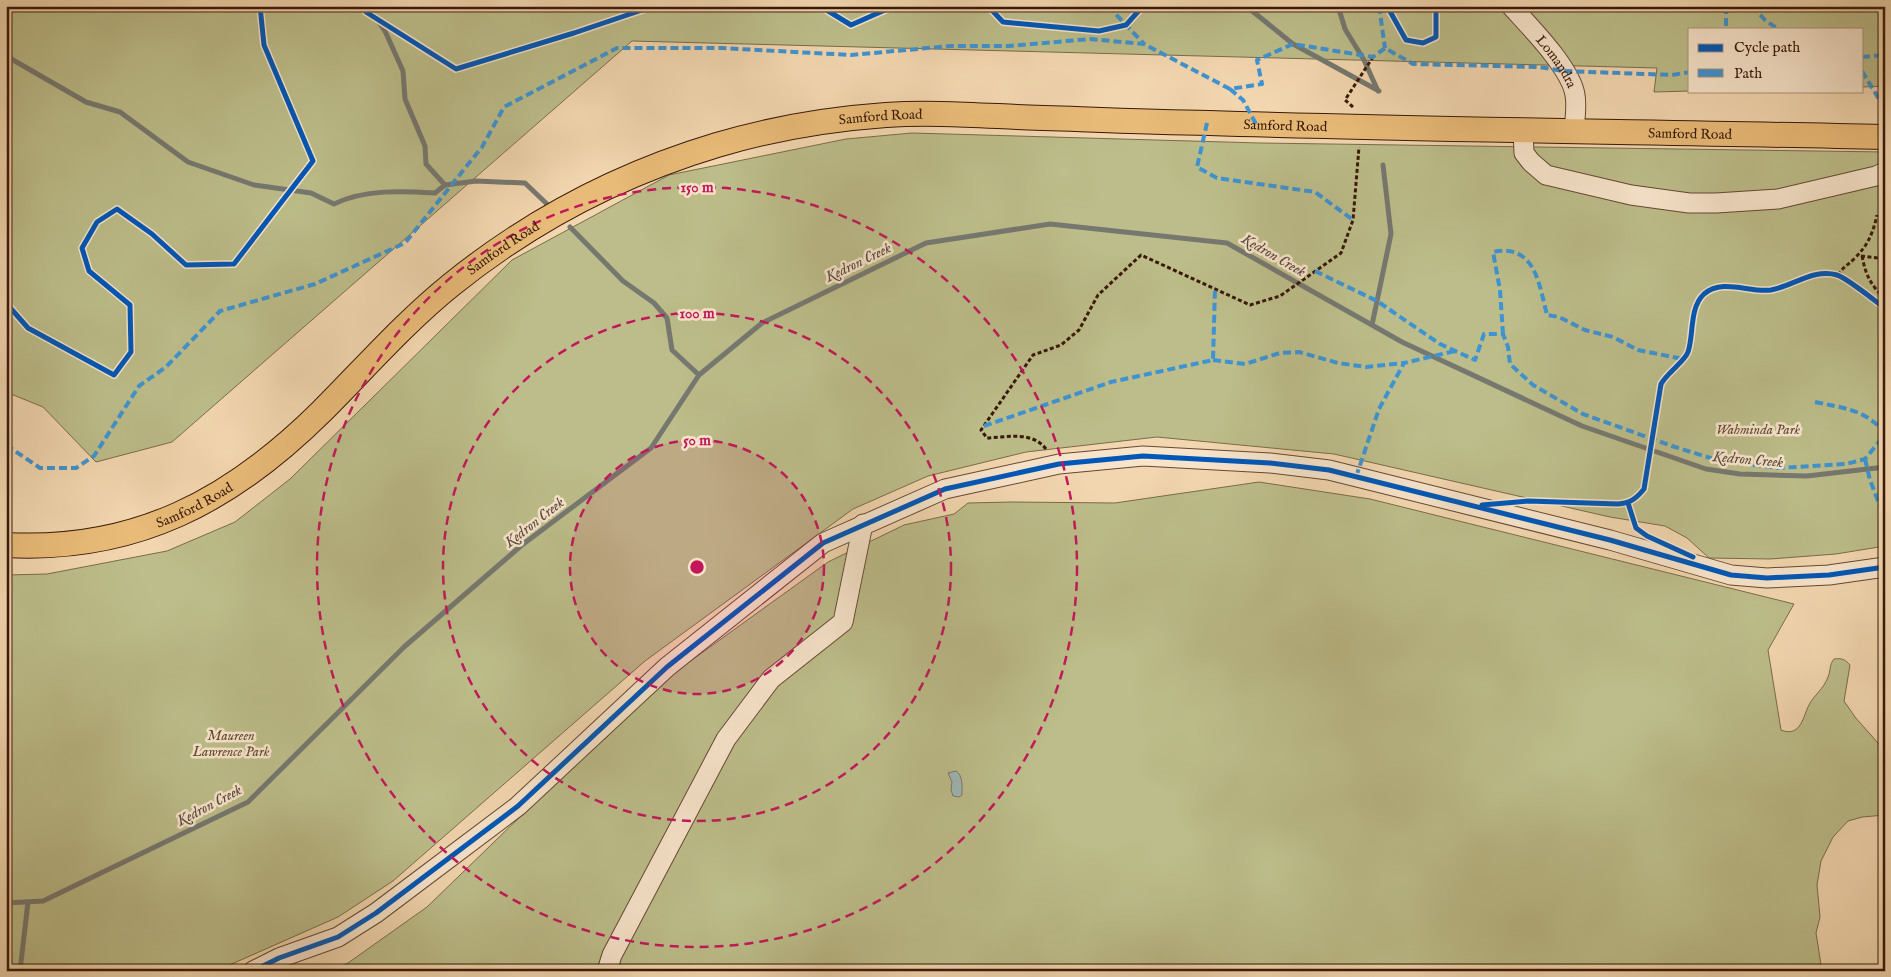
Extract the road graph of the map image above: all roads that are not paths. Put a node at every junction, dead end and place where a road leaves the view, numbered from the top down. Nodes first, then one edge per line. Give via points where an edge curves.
1 (1511, 6) edge
2 (1523, 130) junction
3 (1574, 130) junction
4 (1885, 137) edge
5 (1885, 172) edge
6 (863, 524) junction
7 (6, 545) edge
8 (1885, 567) edge
9 (253, 971) edge
10 (607, 971) edge

1 - 3 street, Lomandra via 1539,36 1571,83 1575,95
2 - 3 main road, Samford Road
2 - 5 street via 1524,153 1546,175 1631,195 1689,203 1778,199
2 - 7 main road, Samford Road via 930,114 839,119 719,144 627,178 544,220 500,248 402,329 274,456 218,495 185,513 108,538 67,544
3 - 4 main road, Samford Road
6 - 8 street via 946,489 1059,464 1143,456 1270,463 1329,470 1610,540 1731,575 1767,578 1829,575
6 - 9 street via 823,543 675,661 518,806 376,913 338,937
6 - 10 street via 843,622 771,679 726,739 612,955

